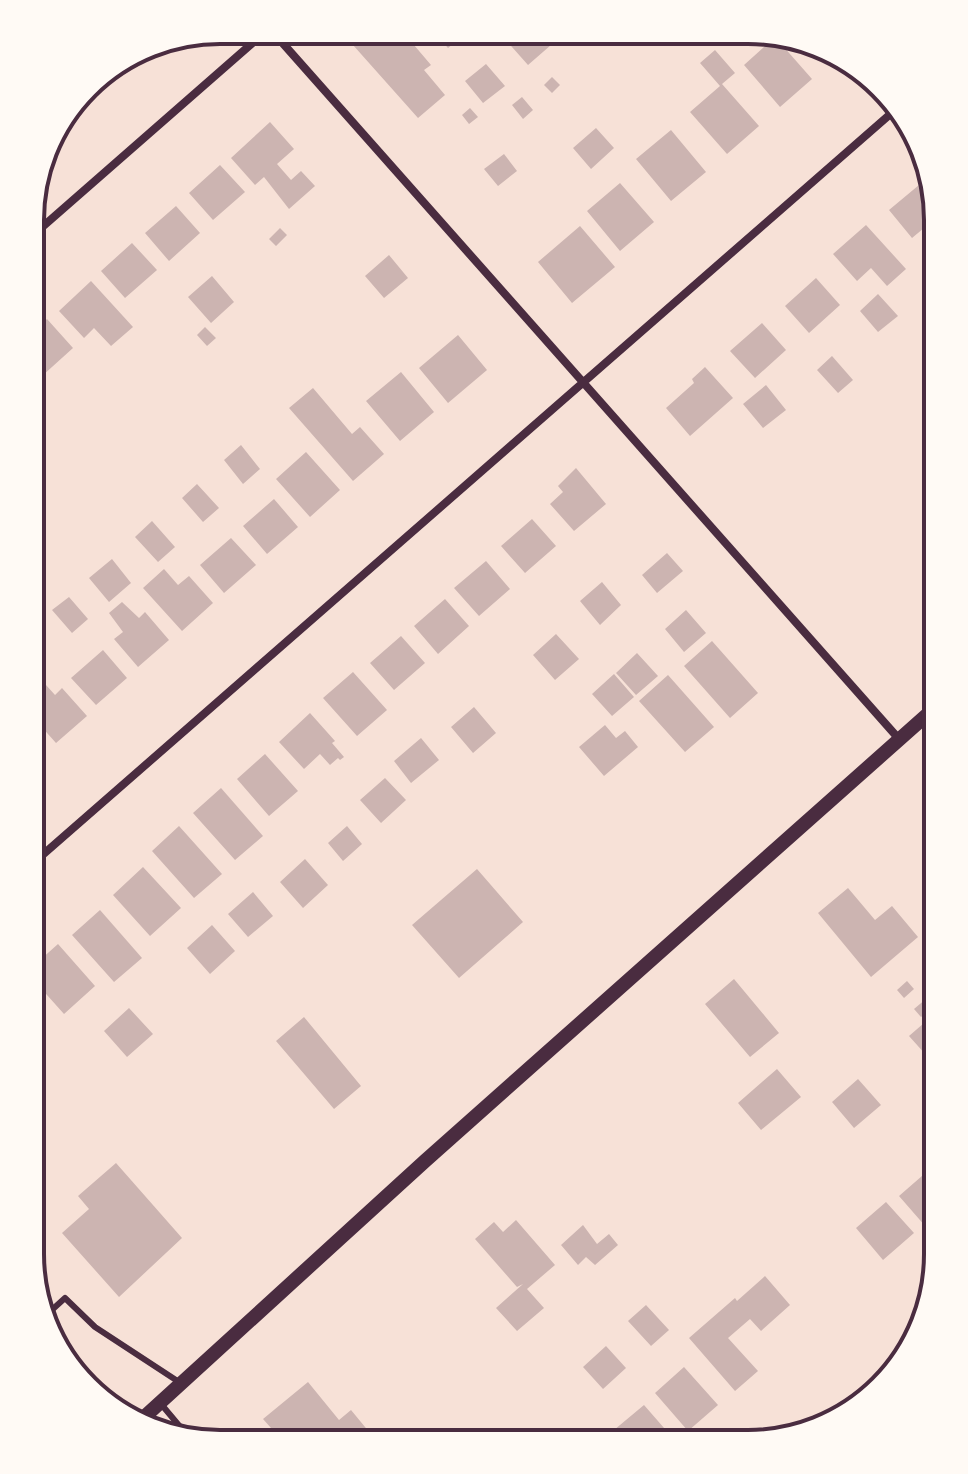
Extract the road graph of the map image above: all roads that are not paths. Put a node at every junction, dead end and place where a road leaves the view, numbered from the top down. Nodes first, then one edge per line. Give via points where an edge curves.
1 (251, 44) edge
2 (283, 44) edge
3 (889, 115) edge
4 (44, 225) edge
5 (583, 383) junction
6 (924, 717) edge
7 (899, 739) junction
8 (44, 854) edge
9 (53, 1309) edge
10 (181, 1383) junction
11 (160, 1402) junction
12 (147, 1414) edge
13 (179, 1425) edge

1 - 4 street
2 - 5 street
3 - 5 street
5 - 7 street
5 - 8 street
6 - 7 street
7 - 10 street
9 - 10 lane via 65,1298 95,1327
10 - 11 street
11 - 12 street
11 - 13 lane

